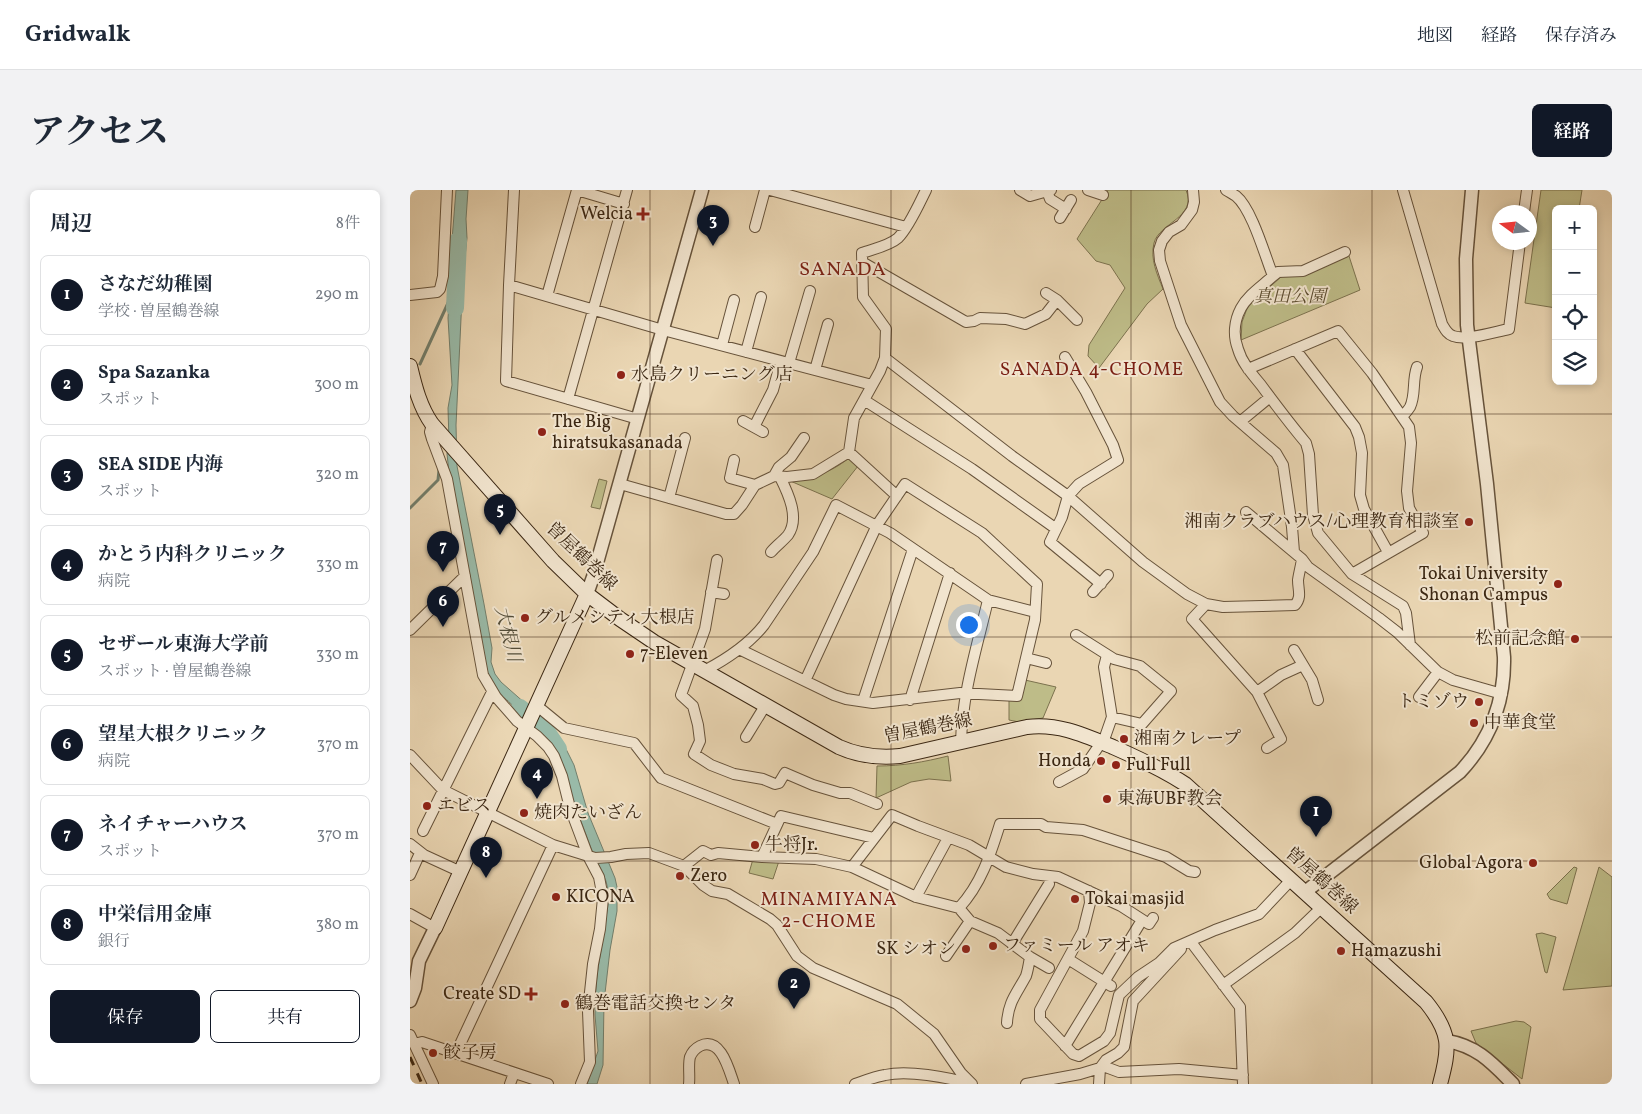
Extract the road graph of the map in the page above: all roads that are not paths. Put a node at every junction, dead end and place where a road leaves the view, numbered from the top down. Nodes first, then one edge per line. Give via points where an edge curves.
1 (447, 190) edge
2 (514, 190) edge
3 (577, 190) edge
4 (627, 190) edge
5 (702, 190) edge
6 (765, 190) edge
7 (770, 190) edge
8 (926, 190) edge
9 (1020, 190) edge
10 (1088, 190) edge
11 (1193, 190) edge
12 (1226, 190) edge
13 (1403, 190) edge
14 (1472, 190) edge
15 (1527, 190) edge
16 (1049, 191) edge
17 (1103, 195) dead end
18 (624, 204) junction
19 (1525, 205) edge
20 (1060, 218) dead end
21 (755, 227) dead end
22 (906, 227) junction
23 (1519, 250) edge
24 (1345, 252) dead end
25 (862, 262) junction
26 (1273, 276) junction
27 (508, 285) junction
28 (1046, 293) dead end
29 (410, 295) edge
30 (547, 296) junction
31 (806, 297) dead end
32 (734, 300) dead end
33 (1057, 300) junction
34 (756, 303) dead end
35 (594, 309) junction
36 (1077, 320) dead end
37 (828, 324) dead end
38 (663, 330) junction
39 (1468, 337) junction
40 (722, 345) junction
41 (1295, 349) junction
42 (746, 352) junction
43 (1065, 357) dead end
44 (884, 358) junction
45 (785, 362) junction
46 (410, 366) edge
47 (1417, 368) dead end
48 (1248, 369) junction
49 (815, 370) junction
50 (872, 385) junction
51 (1270, 398) junction
52 (568, 399) junction
53 (864, 400) junction
54 (1402, 416) junction
55 (638, 419) junction
56 (1241, 421) junction
57 (743, 422) dead end
58 (434, 426) junction
59 (685, 438) dead end
60 (804, 438) dead end
61 (849, 452) junction
62 (734, 460) dead end
63 (777, 477) junction
64 (620, 484) junction
65 (755, 485) junction
66 (897, 496) junction
67 (1068, 496) junction
68 (669, 498) junction
69 (1246, 512) dead end
70 (877, 525) junction
71 (1055, 528) junction
72 (913, 549) junction
73 (771, 552) dead end
74 (1388, 552) junction
75 (1298, 556) junction
76 (717, 560) dead end
77 (950, 573) junction
78 (1352, 574) junction
79 (1108, 575) dead end
80 (465, 576) junction
81 (1101, 584) junction
82 (711, 592) junction
83 (1093, 592) dead end
84 (587, 594) junction
85 (724, 594) dead end
86 (988, 600) junction
87 (1206, 604) junction
88 (1035, 612) junction
89 (410, 630) edge
90 (1076, 635) dead end
91 (1410, 645) junction
92 (739, 649) junction
93 (1294, 650) dead end
94 (1107, 655) junction
95 (1026, 658) junction
96 (1046, 663) dead end
97 (1303, 665) junction
98 (698, 668) junction
99 (1438, 672) junction
100 (805, 681) junction
101 (492, 692) junction
102 (1257, 692) junction
103 (966, 693) junction
104 (1502, 694) junction
105 (1419, 697) dead end
106 (910, 700) junction
107 (1318, 700) dead end
108 (863, 701) junction
109 (765, 706) junction
110 (536, 707) junction
111 (1112, 717) junction
112 (527, 727) junction
113 (746, 737) dead end
114 (1101, 742) junction
115 (961, 743) junction
116 (1266, 748) dead end
117 (410, 755) edge
118 (1060, 782) dead end
119 (443, 790) junction
120 (877, 804) dead end
121 (488, 812) junction
122 (777, 824) junction
123 (423, 831) dead end
124 (874, 838) junction
125 (948, 838) junction
126 (410, 844) edge
127 (553, 845) junction
128 (420, 853) junction
129 (592, 857) junction
130 (762, 857) junction
131 (990, 858) junction
132 (684, 866) junction
133 (852, 867) junction
134 (461, 872) junction
135 (1195, 872) dead end
136 (410, 875) edge
137 (1290, 880) junction
138 (1049, 884) dead end
139 (1089, 891) junction
140 (1305, 892) junction
141 (916, 897) junction
142 (1322, 907) junction
143 (959, 908) junction
144 (410, 914) edge
145 (1153, 918) dead end
146 (1142, 920) junction
147 (970, 921) junction
148 (435, 928) junction
149 (1012, 944) junction
150 (1183, 944) junction
151 (946, 956) dead end
152 (1030, 957) junction
153 (1068, 959) junction
154 (1049, 968) dead end
155 (1108, 984) junction
156 (1223, 985) junction
157 (410, 1001) edge
158 (1007, 1023) dead end
159 (412, 1039) edge
160 (1447, 1041) junction
161 (1065, 1046) junction
162 (456, 1053) junction
163 (1101, 1067) junction
164 (514, 1073) junction
165 (1243, 1079) edge
166 (434, 1084) edge
167 (510, 1084) edge
168 (548, 1084) edge
169 (581, 1084) edge
170 (689, 1084) edge
171 (734, 1084) edge
172 (854, 1084) edge
173 (971, 1084) edge
174 (1026, 1084) edge
175 (1099, 1084) edge
176 (1440, 1084) edge
177 (1513, 1084) edge

1 - 29 street via 440,289 438,292
2 - 27 street
3 - 18 street
3 - 30 street
4 - 18 street
5 - 38 street
6 - 21 street
7 - 22 street
8 - 22 street
9 - 16 street via 1030,196
10 - 17 street
11 - 56 street via 1192,210 1181,225 1162,241 1160,261 1181,325 1220,402
12 - 26 street via 1243,204
13 - 39 street via 1442,324 1452,336
14 - 39 street via 1466,259
15 - 19 street
16 - 20 street via 1050,199 1069,204
18 - 35 street
22 - 25 street via 898,238 862,253
23 - 39 street via 1509,330
24 - 26 street via 1304,271 1278,272
25 - 33 street via 966,322 980,318 1025,324 1046,314
25 - 44 street via 862,297 886,330
26 - 48 street via 1246,301 1236,320 1237,345
27 - 30 street
27 - 52 street via 506,381
28 - 33 street
30 - 35 street
31 - 45 street
32 - 40 street
33 - 36 street
34 - 42 street
35 - 38 street
35 - 52 street
37 - 49 street
38 - 40 street
38 - 55 street
39 - 104 street via 1502,639
40 - 42 street
41 - 48 street
41 - 54 street via 1338,330
41 - 74 street via 1355,427 1362,453 1360,495 1364,509
42 - 45 street
43 - 67 street via 1086,392 1118,460 1079,484
44 - 50 street
44 - 67 street
45 - 49 street
45 - 57 street via 758,430
46 - 58 main road, 曽屋鶴巻線 via 419,400
47 - 54 street via 1410,407
48 - 51 street
49 - 50 street
50 - 53 street
51 - 56 street
51 - 78 street via 1306,443 1313,515 1318,533
52 - 55 street
53 - 61 street via 854,418
53 - 71 street via 972,469
54 - 74 street via 1409,427 1411,442 1407,491 1409,508 1422,533
55 - 64 street
56 - 75 street via 1276,453 1283,465
58 - 80 street via 430,432 447,479
58 - 84 main road, 曽屋鶴巻線 via 553,561
59 - 68 street
60 - 63 street via 779,467
61 - 63 street via 813,474
61 - 66 street
62 - 65 street via 730,478
63 - 65 street
63 - 73 street via 790,496 793,520 789,533
64 - 68 street
64 - 84 street
65 - 68 street via 734,514
66 - 70 street
66 - 88 street via 905,484 982,533 1037,584
67 - 71 street
67 - 87 street via 1143,562
69 - 75 street
70 - 72 street
70 - 92 street via 836,505 813,552 764,625
70 - 100 street
71 - 81 street via 1050,542
72 - 77 street
72 - 108 street
74 - 78 street
75 - 87 street via 1300,594 1295,606 1223,607
75 - 91 street
76 - 82 street
77 - 86 street
77 - 106 street
78 - 91 street via 1402,606 1406,613
79 - 81 street
80 - 89 street
80 - 101 street via 480,664
81 - 83 street
82 - 85 street
82 - 98 street
84 - 98 main road, 曽屋鶴巻線 via 654,642
84 - 110 main road
86 - 88 street
86 - 103 street
87 - 102 street via 1192,619
88 - 95 street
90 - 94 street
91 - 99 street
92 - 98 street
92 - 100 street
93 - 97 street
94 - 111 street via 1104,667
94 - 111 street via 1114,660 1140,666 1172,691 1142,724
95 - 96 street
95 - 103 street via 1017,696
97 - 102 street via 1281,675
97 - 107 street
98 - 109 main road, 曽屋鶴巻線
98 - 120 street via 681,695 693,706 698,725 700,741 694,754 710,765 734,774 775,784 785,774
99 - 104 street via 1453,680
99 - 105 street
100 - 108 street via 834,695
101 - 112 street via 516,720
101 - 119 street
102 - 116 street via 1282,739
103 - 106 street
103 - 115 street
104 - 140 street via 1488,735 1460,772
106 - 108 street
109 - 113 street
109 - 115 main road, 曽屋鶴巻線 via 839,747 873,757 900,756
110 - 112 main road
110 - 122 street via 564,728 634,743 661,778
111 - 114 street
112 - 121 main road
112 - 129 street via 554,756 570,808
114 - 115 main road, 曽屋鶴巻線 via 1067,729 1040,725
114 - 118 street via 1083,769
114 - 137 main road, 曽屋鶴巻線 via 1158,767 1185,784
117 - 119 street
119 - 121 street
119 - 123 street
121 - 127 street
121 - 134 main road
122 - 124 street via 781,816
122 - 130 street
124 - 125 street via 892,815
124 - 133 street
125 - 131 street via 969,845
125 - 141 street
126 - 128 street
127 - 129 street
127 - 162 street
128 - 134 street
128 - 136 street
129 - 132 street via 649,853
129 - 169 street via 603,898 588,1011 590,1062
130 - 132 street via 702,851
130 - 133 street via 816,859
131 - 135 street via 1000,824 1041,824 1083,830 1166,857
131 - 139 street via 1006,867 1058,877
131 - 143 street via 971,895
132 - 173 street via 707,888 728,894 770,919 797,956 813,968 897,1004 934,1034
133 - 141 street
134 - 148 main road
137 - 140 main road, 曽屋鶴巻線
137 - 150 street via 1259,914
138 - 149 street
139 - 146 street
139 - 153 street via 1090,903 1083,931
140 - 142 main road, 曽屋鶴巻線
141 - 143 street
142 - 156 street via 1295,934
142 - 160 main road, 曽屋鶴巻線 via 1426,1002 1438,1019
143 - 147 street
144 - 148 street
145 - 146 street via 1149,924
146 - 155 street
147 - 149 street via 998,933
147 - 151 street
148 - 157 street via 419,961
149 - 152 street
150 - 156 street
150 - 161 street via 1119,995 1110,1033 1104,1042 1079,1056
150 - 163 street via 1133,1001 1124,1047
152 - 154 street
152 - 158 street via 1026,975 1012,998
153 - 155 street
153 - 161 street via 1040,1010 1040,1019
155 - 161 street
156 - 165 street via 1240,1007
159 - 162 street
159 - 166 street
160 - 176 main road, 曽屋鶴巻線
160 - 177 street via 1473,1048
162 - 164 street
163 - 165 street via 1119,1072 1179,1069
163 - 174 street
163 - 175 street
164 - 167 street
164 - 168 street
170 - 171 street via 690,1058 703,1044 710,1044 721,1052
172 - 173 street via 891,1074 954,1078

